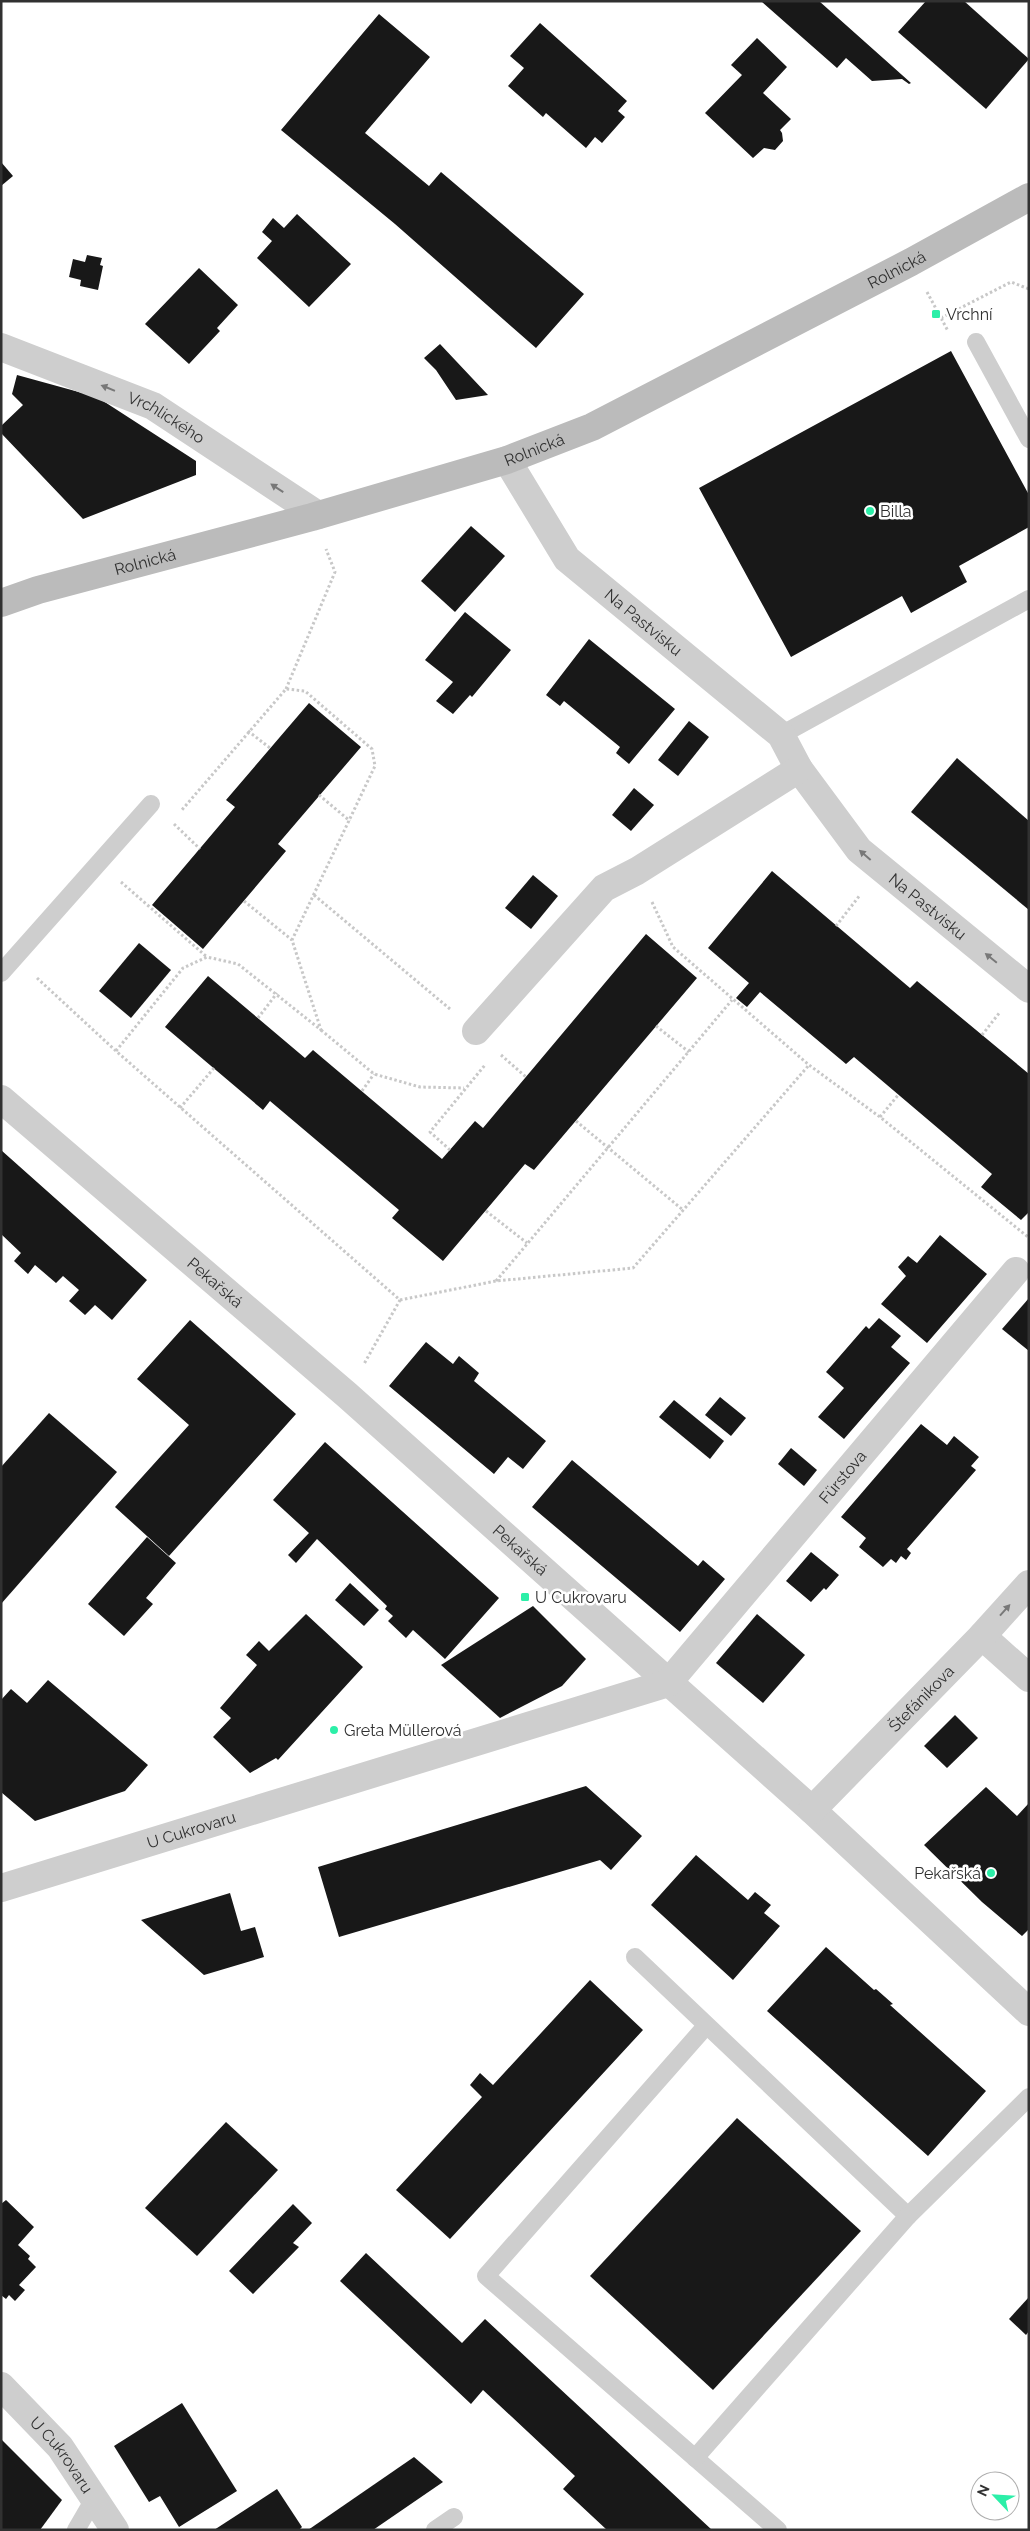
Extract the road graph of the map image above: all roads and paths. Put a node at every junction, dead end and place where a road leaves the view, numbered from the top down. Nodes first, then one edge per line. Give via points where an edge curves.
1 (1029, 198) edge
2 (911, 262) junction
3 (1029, 289) edge
4 (941, 318) junction
5 (976, 342) joint
6 (1, 347) edge
7 (1029, 439) edge
8 (507, 460) junction
9 (315, 516) junction
10 (1029, 599) edge
11 (1, 603) edge
12 (286, 689) junction
13 (248, 731) junction
14 (781, 735) junction
15 (270, 748) dead end
16 (799, 769) junction
17 (319, 795) dead end
18 (150, 804) joint
19 (350, 821) junction
20 (171, 822) junction
21 (200, 849) dead end
22 (98, 862) junction
23 (637, 871) junction
24 (314, 895) junction
25 (244, 901) dead end
26 (292, 940) junction
27 (207, 957) junction
28 (15, 958) junction
29 (1, 973) edge
30 (1029, 989) edge
31 (277, 993) junction
32 (732, 1000) junction
33 (258, 1018) dead end
34 (656, 1026) dead end
35 (321, 1030) junction
36 (476, 1031) junction
37 (116, 1051) junction
38 (496, 1051) junction
39 (689, 1052) junction
40 (809, 1065) junction
41 (214, 1068) dead end
42 (374, 1074) junction
43 (526, 1076) dead end
44 (464, 1088) junction
45 (362, 1092) dead end
46 (899, 1094) dead end
47 (1, 1099) edge
48 (180, 1108) junction
49 (880, 1117) junction
50 (576, 1121) dead end
51 (609, 1148) junction
52 (450, 1150) dead end
53 (682, 1210) junction
54 (486, 1211) dead end
55 (1029, 1238) edge
56 (527, 1243) junction
57 (1016, 1271) dead end
58 (496, 1281) junction
59 (400, 1300) junction
60 (347, 1395) junction
61 (1029, 1584) edge
62 (982, 1636) junction
63 (1029, 1678) edge
64 (668, 1683) junction
65 (812, 1810) junction
66 (1, 1888) edge
67 (635, 1957) dead end
68 (1029, 2012) edge
69 (706, 2026) junction
70 (1029, 2097) edge
71 (908, 2216) junction
72 (1, 2386) edge
73 (695, 2458) junction
74 (94, 2499) junction
75 (454, 2518) dead end
76 (76, 2530) edge
77 (114, 2530) edge
78 (435, 2530) edge
79 (778, 2530) edge

1 - 2 street, Rolnická
2 - 4 path
2 - 8 street, Rolnická via 592,427
3 - 4 path via 1011,282
4 - 5 path via 952,339
5 - 7 lane
9 -> 6 street, Vrchlického via 152,406
8 - 9 street, Rolnická
8 - 14 street, Na Pastvisku via 567,559
9 - 11 street, Rolnická via 38,590
9 - 12 path via 335,572
10 - 14 lane
12 - 13 path
12 - 19 path via 305,691 372,749 375,766
13 - 15 path
13 - 20 path
14 - 16 street, Na Pastvisku
16 - 23 street
30 -> 16 street, Na Pastvisku via 859,850
17 - 19 path
18 - 20 path
18 - 22 lane
19 - 24 path
20 - 21 path
22 - 27 path
22 - 28 lane
23 - 32 path via 673,947
23 - 36 street via 604,888
24 - 26 path
24 - 36 path
25 - 26 path
26 - 35 path
27 - 31 path via 238,964
27 - 37 path via 183,968
28 - 29 lane
28 - 37 path
31 - 33 path
31 - 35 path
32 - 39 path
32 - 40 path
34 - 39 path
35 - 42 path
36 - 38 path
37 - 48 path
38 - 43 path
38 - 44 path
39 - 51 path
40 - 49 path
40 - 53 path
41 - 48 path
42 - 44 path via 420,1088
42 - 45 path
44 - 52 path via 430,1132
46 - 49 path
47 - 60 street, Pekařská
48 - 59 path
49 - 55 path
50 - 51 path
51 - 53 path
51 - 56 path
53 - 58 path via 633,1268
54 - 56 path
56 - 58 path
57 - 64 street, Fürstova
58 - 59 path
59 - 60 path
60 - 64 street, Pekařská
62 -> 61 street, Štefánikova
62 - 63 street
62 - 65 street, Štefánikova
64 - 65 street, Pekařská
64 - 66 street, U Cukrovaru
65 - 68 street, Pekařská
67 - 69 lane
69 - 71 lane
69 - 73 lane via 486,2276
70 - 71 lane
71 - 73 lane
72 - 74 street, U Cukrovaru via 60,2447
73 - 79 lane
74 - 76 lane
74 - 77 street, U Cukrovaru
75 - 78 lane

